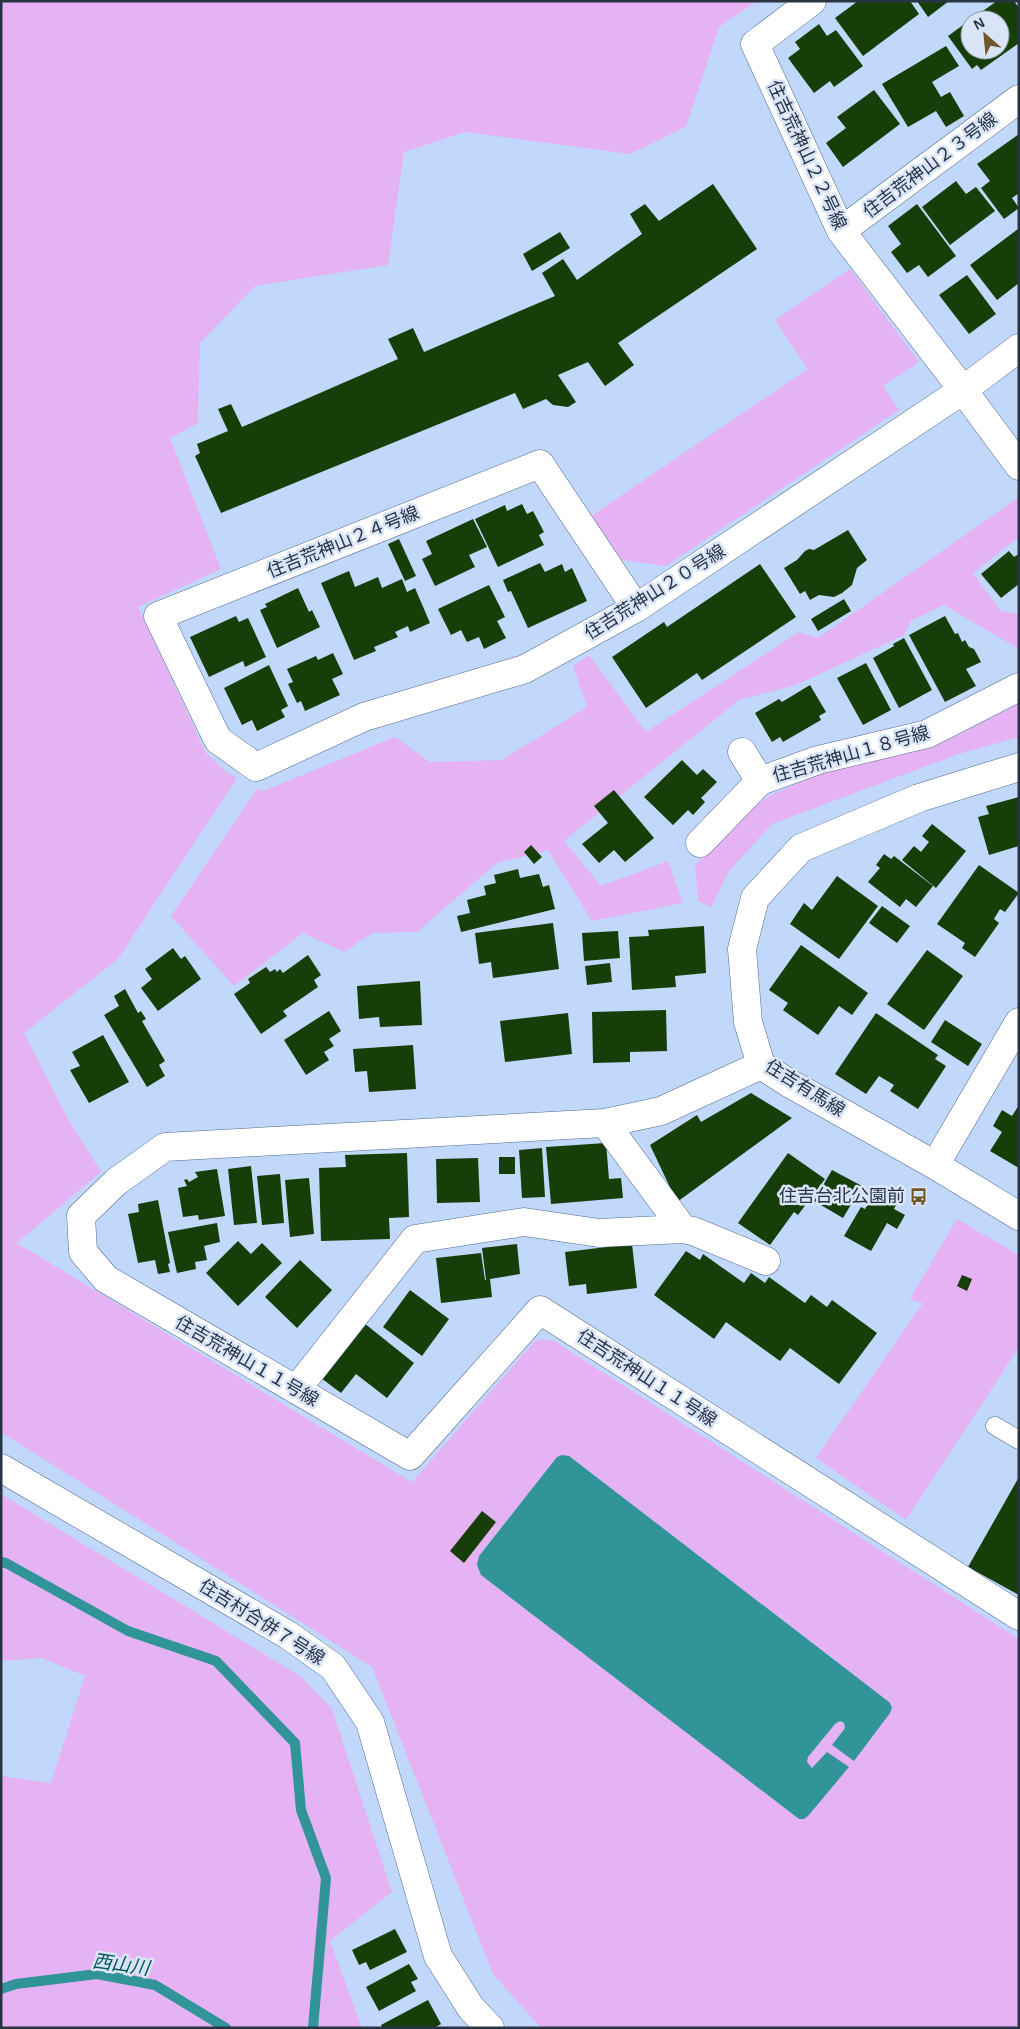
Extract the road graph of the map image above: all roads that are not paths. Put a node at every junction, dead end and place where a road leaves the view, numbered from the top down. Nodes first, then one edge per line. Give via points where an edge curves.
1 (812, 1) edge
2 (1019, 99) edge
3 (841, 231) junction
4 (1019, 348) edge
5 (963, 390) junction
6 (1019, 466) edge
7 (636, 608) junction
8 (1019, 687) edge
9 (742, 752) dead end
10 (256, 767) joint
11 (1019, 767) edge
12 (760, 781) junction
13 (700, 843) dead end
14 (1019, 1022) edge
15 (761, 1065) junction
16 (605, 1123) junction
17 (935, 1164) junction
18 (1019, 1216) edge
19 (683, 1229) junction
20 (766, 1261) dead end
21 (296, 1390) junction
22 (995, 1426) dead end
23 (1019, 1440) edge
24 (1, 1468) edge
25 (1019, 1616) edge
26 (490, 2028) edge

1 - 3 street, 住吉荒神山２２号線 via 755,44
2 - 3 street, 住吉荒神山２３号線
3 - 5 street, 住吉荒神山２２号線
4 - 5 street, 住吉荒神山２０号線
5 - 6 street, 住吉荒神山２２号線
5 - 7 street, 住吉荒神山２０号線
7 - 10 street, 住吉荒神山２０号線 via 525,669 364,717
7 - 10 street, 住吉荒神山２４号線 via 540,464 158,616 218,740
8 - 12 street, 住吉荒神山１８号線 via 927,734 818,760
9 - 12 street
11 - 15 street, 住吉有馬線 via 920,798 801,848 755,898 742,949 748,1022
12 - 13 street, 住吉荒神山１８号線
14 - 17 street
15 - 16 street, 住吉荒神山１１号線 via 661,1111
15 - 17 street, 住吉有馬線
16 - 19 street
16 - 21 street, 住吉荒神山１１号線 via 165,1147 116,1182 81,1216 83,1252 106,1279
17 - 18 street, 住吉有馬線
19 - 20 street
19 - 21 street via 599,1232 524,1222 415,1238
21 - 25 street, 住吉荒神山１１号線 via 410,1456 540,1310
22 - 23 lane
24 - 26 street, 住吉村合併７号線 via 288,1635 333,1667 370,1722 438,1956 471,2008

